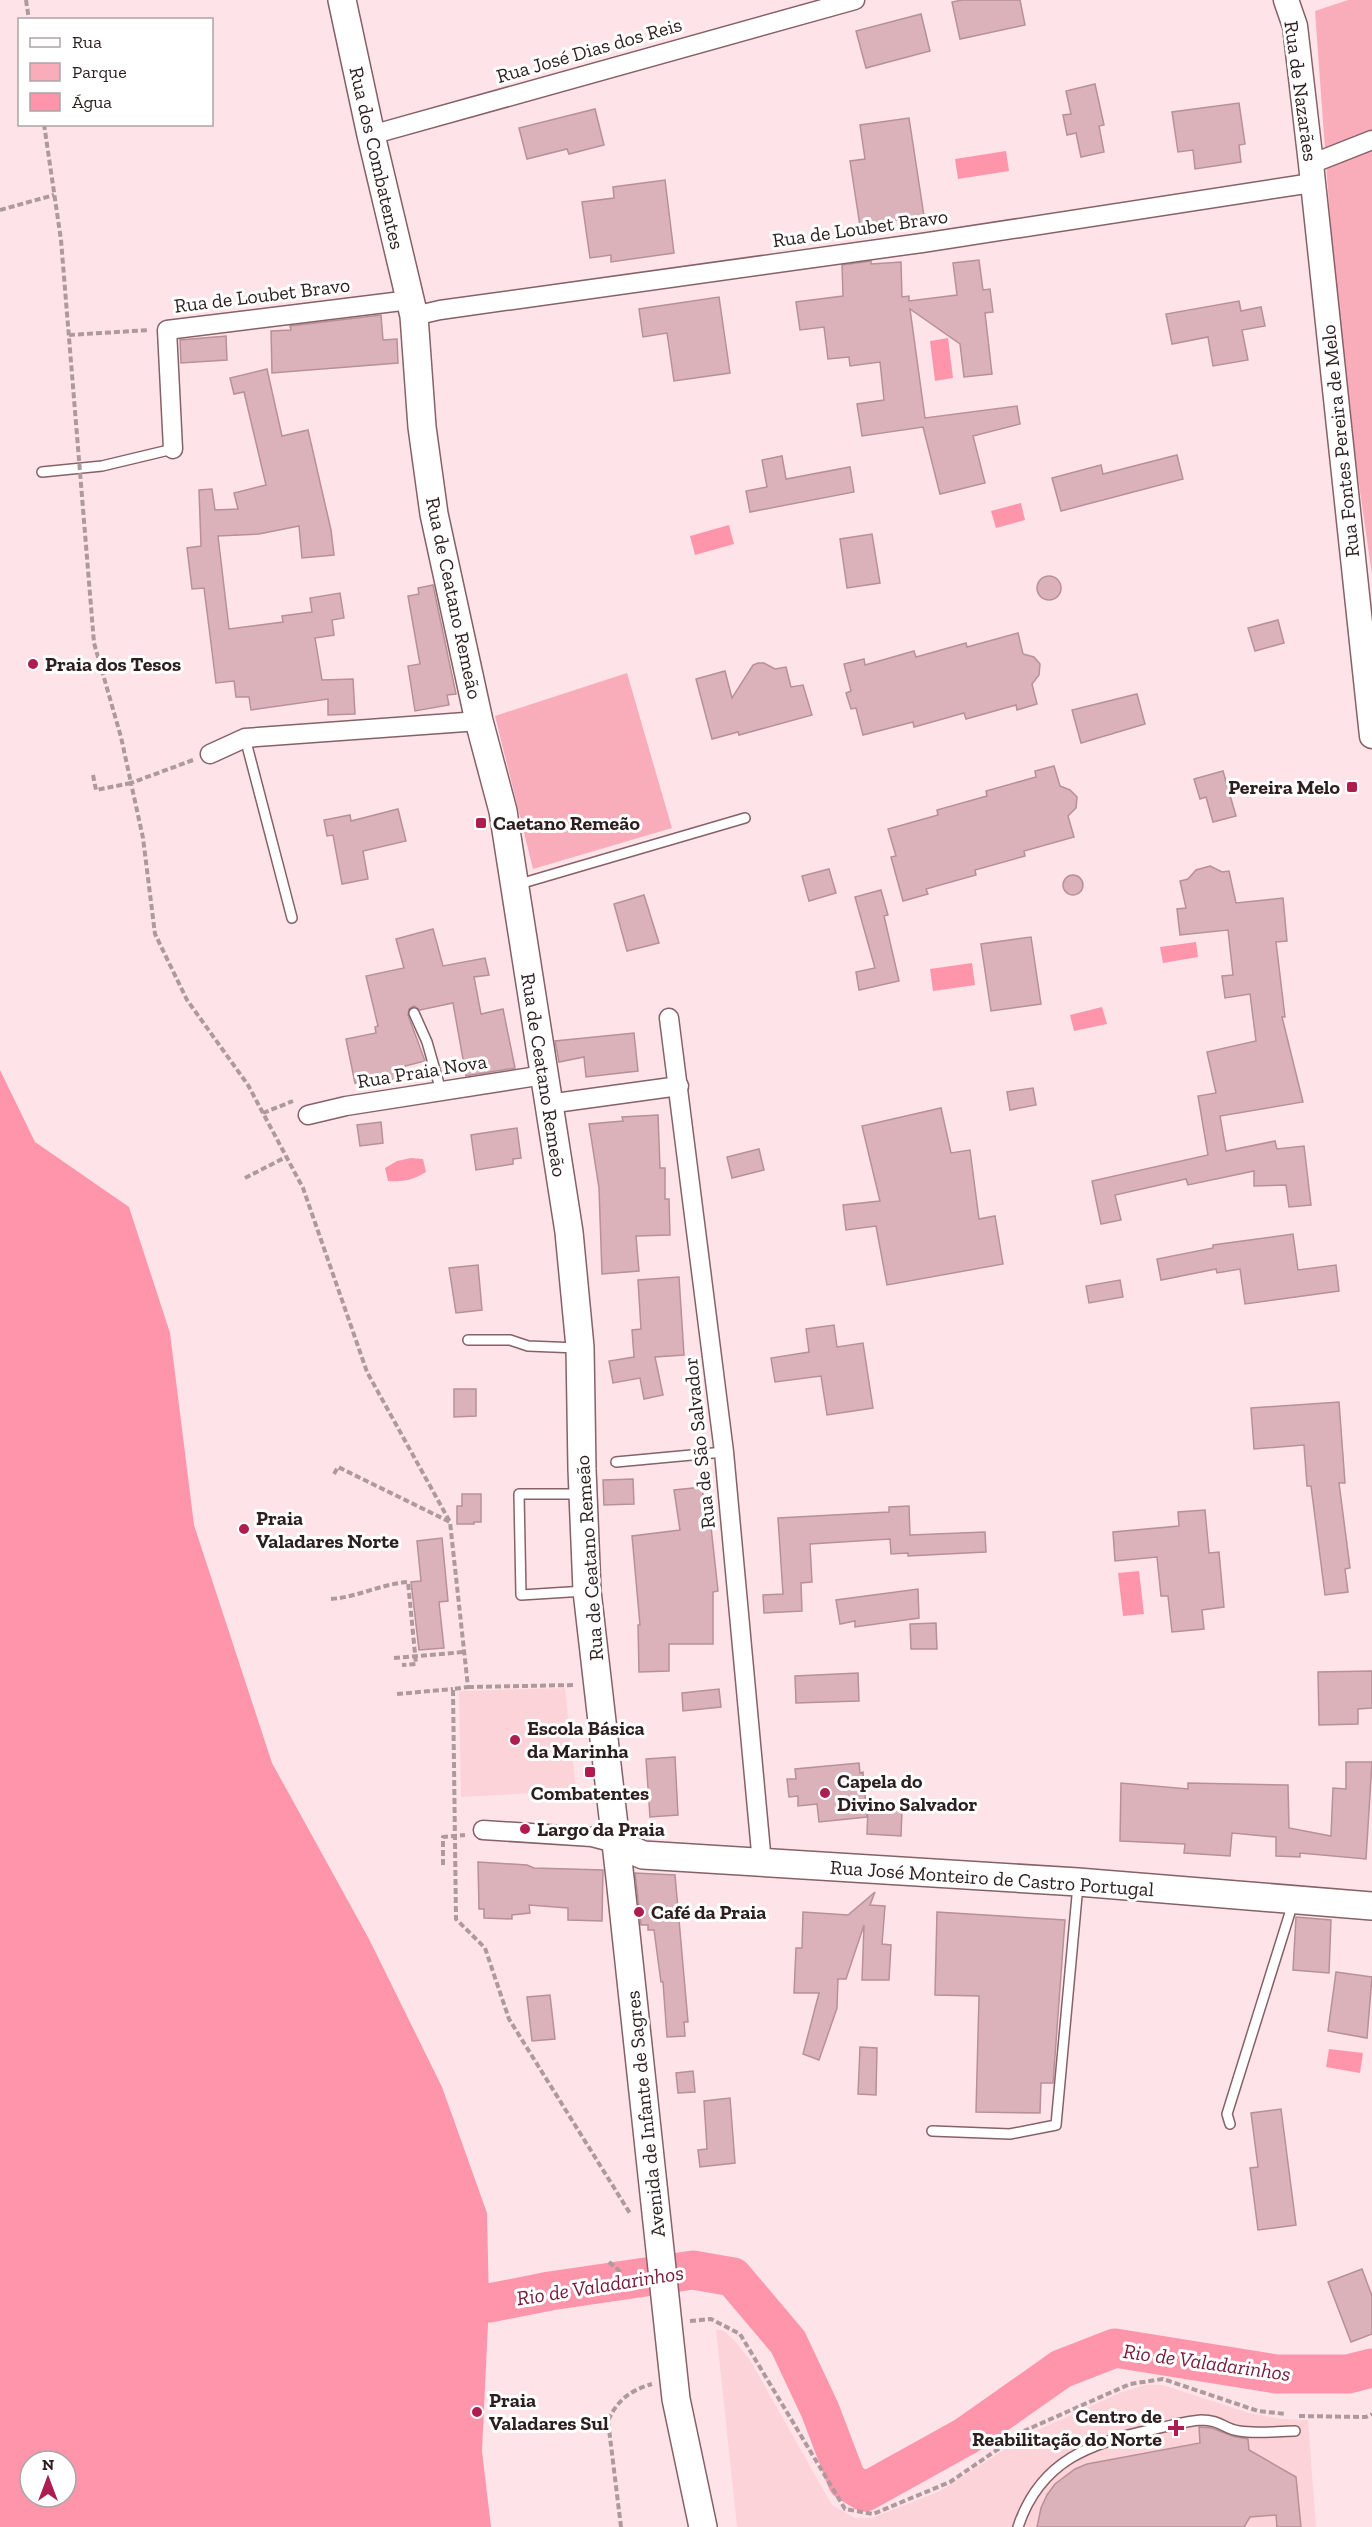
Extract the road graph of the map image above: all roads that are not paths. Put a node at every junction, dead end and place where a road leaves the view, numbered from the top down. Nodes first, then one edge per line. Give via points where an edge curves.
1 (342, 0) edge
2 (855, 0) edge
3 (1286, 0) edge
4 (371, 135) junction
5 (1372, 140) edge
6 (1312, 173) junction
7 (412, 308) junction
8 (172, 449) joint
9 (42, 472) dead end
10 (1368, 653) edge
11 (479, 721) junction
12 (1372, 736) edge
13 (245, 738) junction
14 (210, 754) road end
15 (745, 818) dead end
16 (514, 886) junction
17 (292, 918) dead end
18 (414, 1013) dead end
19 (669, 1018) dead end
20 (544, 1075) junction
21 (679, 1086) junction
22 (441, 1091) junction
23 (548, 1104) junction
24 (308, 1115) dead end
25 (468, 1340) dead end
26 (580, 1347) junction
27 (724, 1452) junction
28 (616, 1462) dead end
29 (583, 1494) junction
30 (587, 1591) junction
31 (474, 1832) road end
32 (615, 1843) junction
33 (762, 1863) junction
34 (1078, 1882) junction
35 (1294, 1901) junction
36 (1372, 1906) edge
37 (1230, 2124) dead end
38 (932, 2131) dead end
39 (1295, 2431) dead end
40 (703, 2527) edge
41 (1018, 2527) edge

1 - 4 main road, Rua dos Combatentes
2 - 4 street, Rua José Dias dos Reis
3 - 6 street, Rua de Nazarães via 1295,26
4 - 7 main road, Rua dos Combatentes
5 - 6 street, Rua de Loubet Bravo
6 - 7 street, Rua de Loubet Bravo via 922,243 451,308
6 - 10 street, Rua Fontes Pereira de Melo
7 - 8 street, Rua de Loubet Bravo via 167,330
7 - 11 main road, Rua de Ceatano Remeão via 434,514
8 - 9 lane via 102,465
10 - 12 street, Rua Fontes Pereira de Melo
11 - 13 street
11 - 16 main road, Rua de Ceatano Remeão via 503,811
13 - 14 street
13 - 17 lane
15 - 16 lane
16 - 20 main road, Rua de Ceatano Remeão
18 - 22 lane
19 - 21 street, Rua de São Salvador
20 - 22 street, Rua Praia Nova
20 - 23 main road, Rua de Ceatano Remeão
21 - 23 street
21 - 27 street, Rua de São Salvador
22 - 24 street, Rua Praia Nova
23 - 26 main road, Rua de Ceatano Remeão via 569,1233
25 - 26 lane
26 - 29 main road, Rua de Ceatano Remeão
27 - 28 lane
27 - 33 street, Rua de São Salvador
29 - 30 main road, Rua de Ceatano Remeão
29 - 30 lane via 519,1494 521,1595
30 - 32 main road, Rua de Ceatano Remeão
31 - 32 street via 592,1837
32 - 33 main road, Rua José Monteiro de Castro Portugal via 643,1855
32 - 40 main road, Avenida de Infante de Sagres via 676,2399
33 - 34 main road, Rua José Monteiro de Castro Portugal
34 - 35 main road, Rua José Monteiro de Castro Portugal
34 - 38 lane via 1056,2126 1010,2134
35 - 36 main road, Rua José Monteiro de Castro Portugal
35 - 37 lane via 1227,2114
39 - 41 lane via 1238,2431 1217,2421 1198,2420 1120,2436 1061,2463 1039,2485

